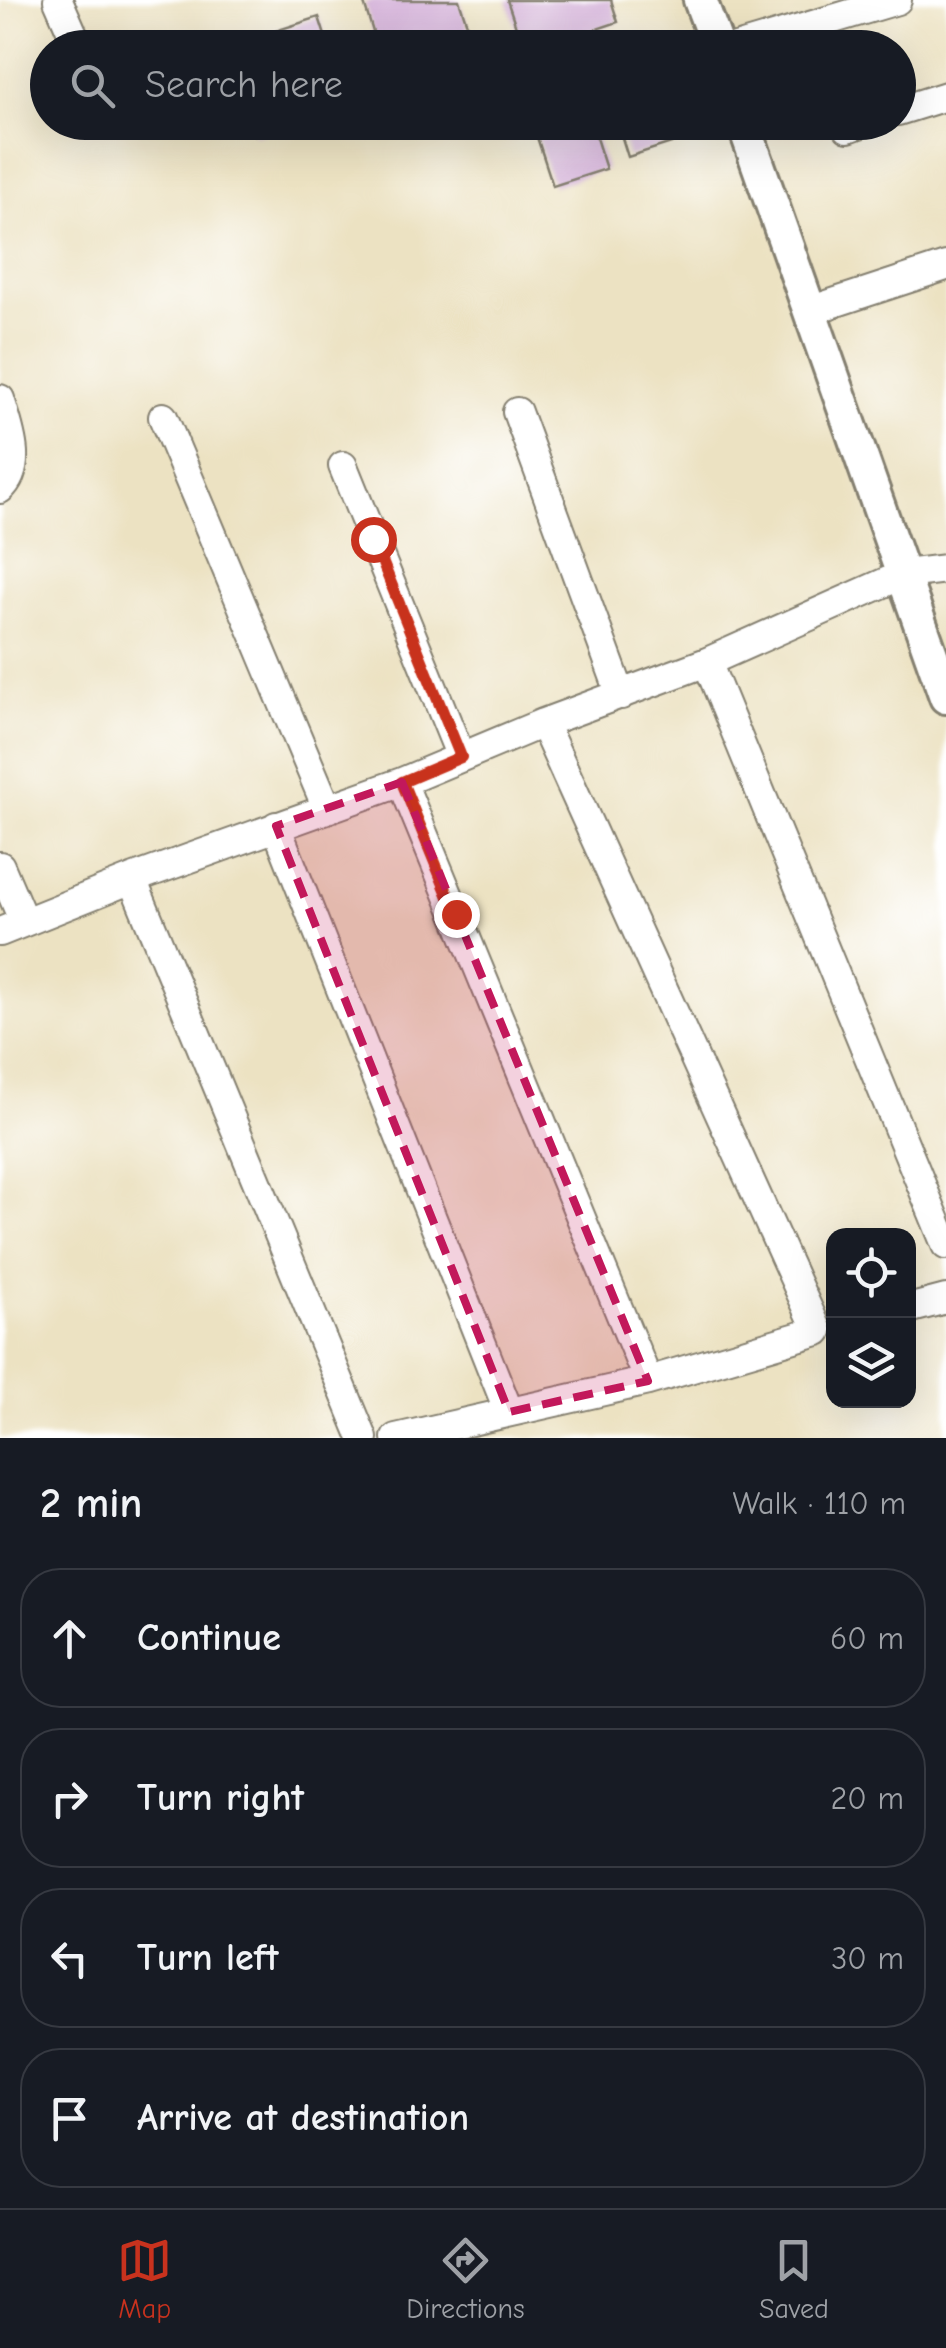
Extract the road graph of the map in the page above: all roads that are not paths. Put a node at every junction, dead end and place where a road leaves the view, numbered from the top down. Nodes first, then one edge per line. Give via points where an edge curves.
1 (58, 0) edge
2 (700, 0) edge
3 (897, 0) edge
4 (71, 30) edge
5 (711, 30) edge
6 (796, 30) edge
7 (946, 96) edge
8 (916, 105) edge
9 (749, 140) edge
10 (946, 266) edge
11 (809, 311) junction
12 (0, 400) edge
13 (517, 412) dead end
14 (162, 418) dead end
15 (343, 466) dead end
16 (0, 488) edge
17 (946, 569) edge
18 (904, 574) junction
19 (707, 662) junction
20 (621, 694) junction
21 (946, 697) edge
22 (543, 723) junction
23 (461, 757) junction
24 (402, 782) junction
25 (327, 808) junction
26 (276, 826) junction
27 (0, 866) edge
28 (132, 880) junction
29 (12, 927) edge
30 (946, 1245) edge
31 (946, 1299) edge
32 (916, 1307) edge
33 (826, 1329) edge
34 (648, 1381) junction
35 (509, 1412) junction
36 (363, 1438) edge
37 (396, 1438) edge

1 - 4 street
2 - 5 street
3 - 6 street
7 - 8 street
9 - 11 street
10 - 11 street
11 - 18 street
12 - 16 street via 13,459
13 - 20 street
14 - 25 street
15 - 23 street
17 - 18 street
18 - 19 street
18 - 21 street
19 - 20 street
19 - 30 street
20 - 22 street
22 - 23 street
22 - 33 street
23 - 24 street
24 - 25 street
24 - 34 street
25 - 26 street
26 - 28 street
26 - 35 street
27 - 29 street
28 - 29 street
28 - 36 street
31 - 32 street
33 - 34 street
34 - 35 street
35 - 37 street

